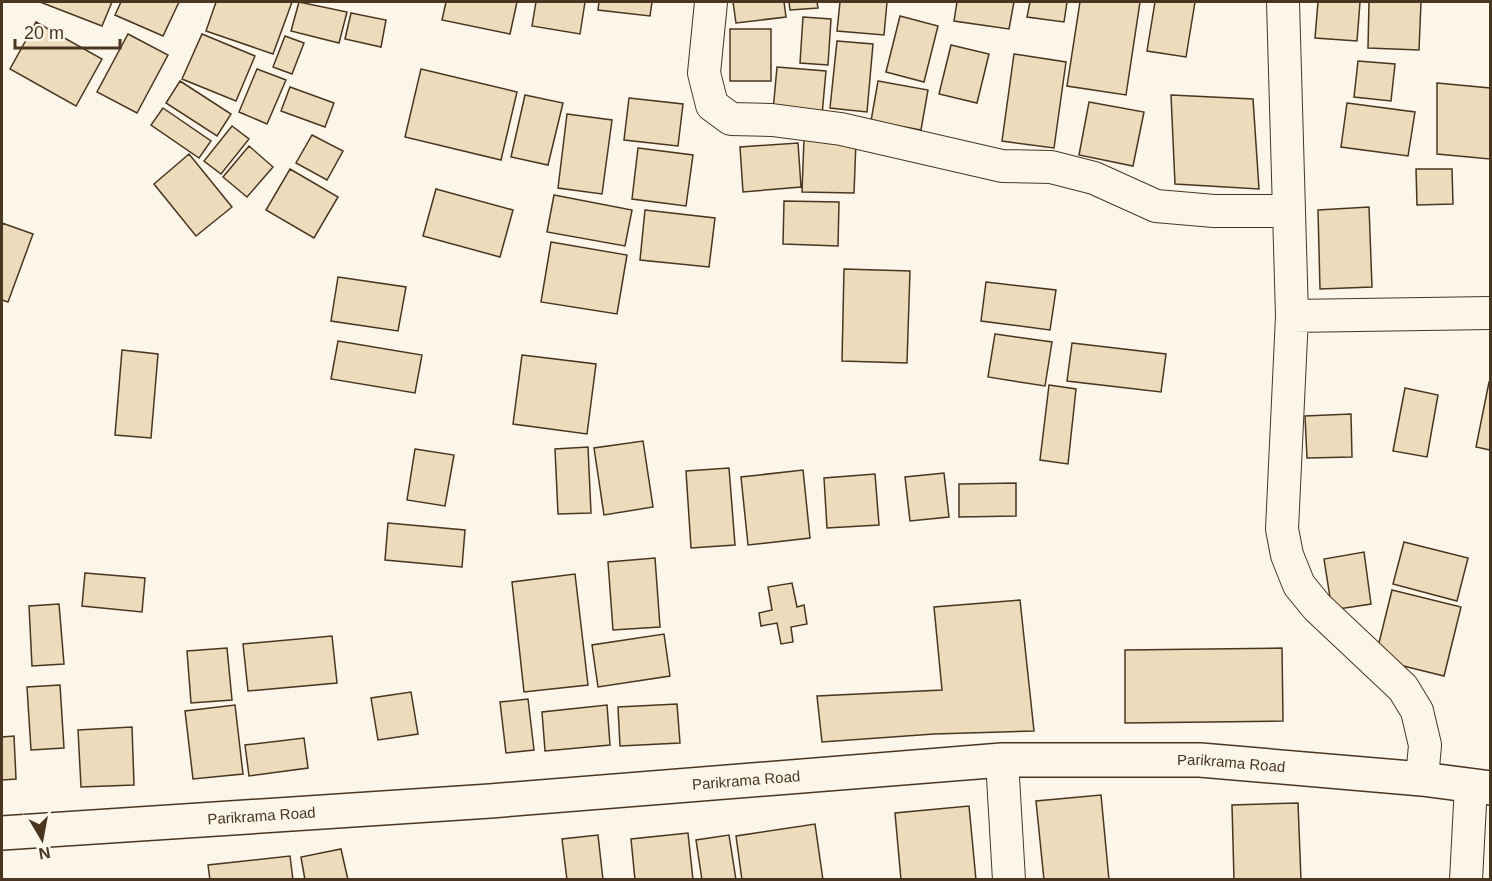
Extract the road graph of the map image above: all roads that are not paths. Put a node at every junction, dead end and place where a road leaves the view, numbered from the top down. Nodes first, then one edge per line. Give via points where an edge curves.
1 (711, 2) edge
2 (1283, 2) edge
3 (1289, 211) junction
4 (1491, 314) edge
5 (1292, 316) junction
6 (1002, 760) junction
7 (1422, 779) junction
8 (1481, 787) edge
9 (2, 832) edge
10 (1009, 879) edge
11 (1466, 879) edge

1 - 3 street via 704,73 712,105 731,119 841,129 1002,166 1051,167 1094,178 1156,206
2 - 3 street
3 - 5 street
4 - 5 street
5 - 7 street via 1282,529 1287,555 1299,585 1317,607 1403,688 1417,711 1425,745
6 - 7 main road, Parikrama Road via 1200,760
6 - 9 main road, Parikrama Road via 490,801
6 - 10 street
7 - 8 main road, Parikrama Road
8 - 11 street

